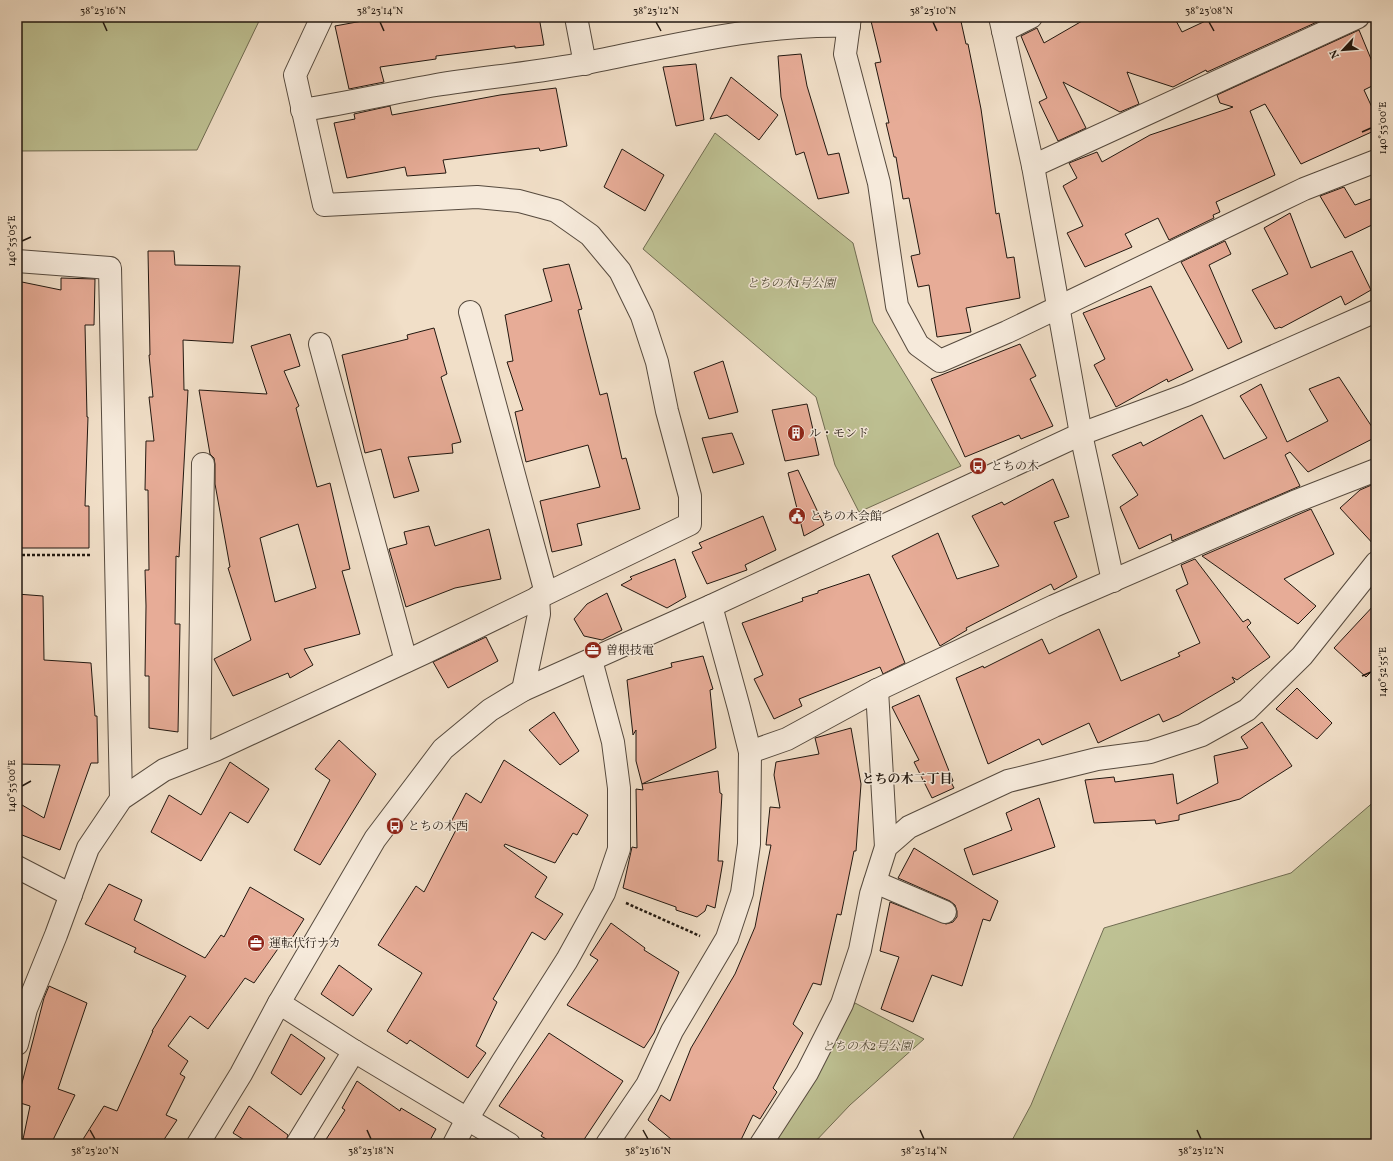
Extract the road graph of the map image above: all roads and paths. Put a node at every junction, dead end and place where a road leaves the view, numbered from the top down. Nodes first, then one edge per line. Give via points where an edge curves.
1 (322, 17) edge
2 (576, 17) edge
3 (1031, 17) edge
4 (1358, 17) edge
5 (850, 21) edge
6 (764, 24) edge
7 (1001, 24) edge
8 (585, 64) junction
9 (302, 110) junction
10 (1376, 161) edge
11 (1033, 166) junction
12 (17, 261) edge
13 (1057, 307) junction
14 (1376, 311) edge
15 (470, 312) dead end
16 (320, 344) dead end
17 (1080, 434) junction
18 (203, 464) dead end
19 (1376, 470) edge
20 (17, 555) edge
21 (116, 556) junction
22 (1376, 563) edge
23 (1113, 581) junction
24 (542, 595) junction
25 (711, 606) junction
26 (591, 660) junction
27 (406, 661) junction
28 (523, 690) junction
29 (877, 690) junction
30 (750, 752) junction
31 (199, 756) junction
32 (121, 799) junction
33 (886, 848) junction
34 (17, 866) edge
35 (875, 882) junction
36 (604, 893) junction
37 (71, 895) junction
38 (945, 912) dead end
39 (722, 945) junction
40 (279, 1003) junction
41 (17, 1044) edge
42 (354, 1051) junction
43 (467, 1119) junction
44 (198, 1144) edge
45 (297, 1144) edge
46 (454, 1144) edge
47 (509, 1144) edge
48 (607, 1144) edge
49 (761, 1144) edge

1 - 9 street via 295,75
2 - 8 street
3 - 7 street
4 - 11 street
5 - 6 street via 817,25
5 - 13 street via 845,54 879,184 898,306 918,345 940,361
6 - 8 street
7 - 11 street
8 - 9 street via 435,86
9 - 24 street via 324,205 477,197 519,201 556,211 590,235 620,271 642,316 657,362 667,411 690,496 690,524
10 - 13 street via 1304,189
11 - 13 street
12 - 21 street via 110,268
13 - 17 street
14 - 17 street via 1186,395
15 - 24 street
16 - 27 street
17 - 23 street
17 - 25 street
18 - 31 street
19 - 23 street via 1294,502
20 - 21 path
21 - 32 street
22 - 33 street via 1302,656 1248,710 1202,735 1150,752 1097,759 1008,782 909,827
23 - 29 street via 1054,606
24 - 27 street
24 - 28 street
25 - 26 street
25 - 30 street
26 - 28 street
26 - 36 street via 613,742 619,788 619,849
27 - 31 street
28 - 40 street via 490,710 443,749 375,839
29 - 30 street via 787,739
29 - 33 street
30 - 39 street via 749,844 742,893 728,938
31 - 32 street via 164,770
32 - 37 street via 88,848
33 - 35 street
34 - 37 street
35 - 38 street
35 - 49 street via 860,950 842,1004 807,1073
36 - 39 path
36 - 43 street via 567,960
37 - 41 street via 26,1008
39 - 48 street via 672,1031 647,1085
40 - 42 street
40 - 44 street via 241,1074
42 - 43 street
42 - 45 street
43 - 46 street
43 - 47 street

